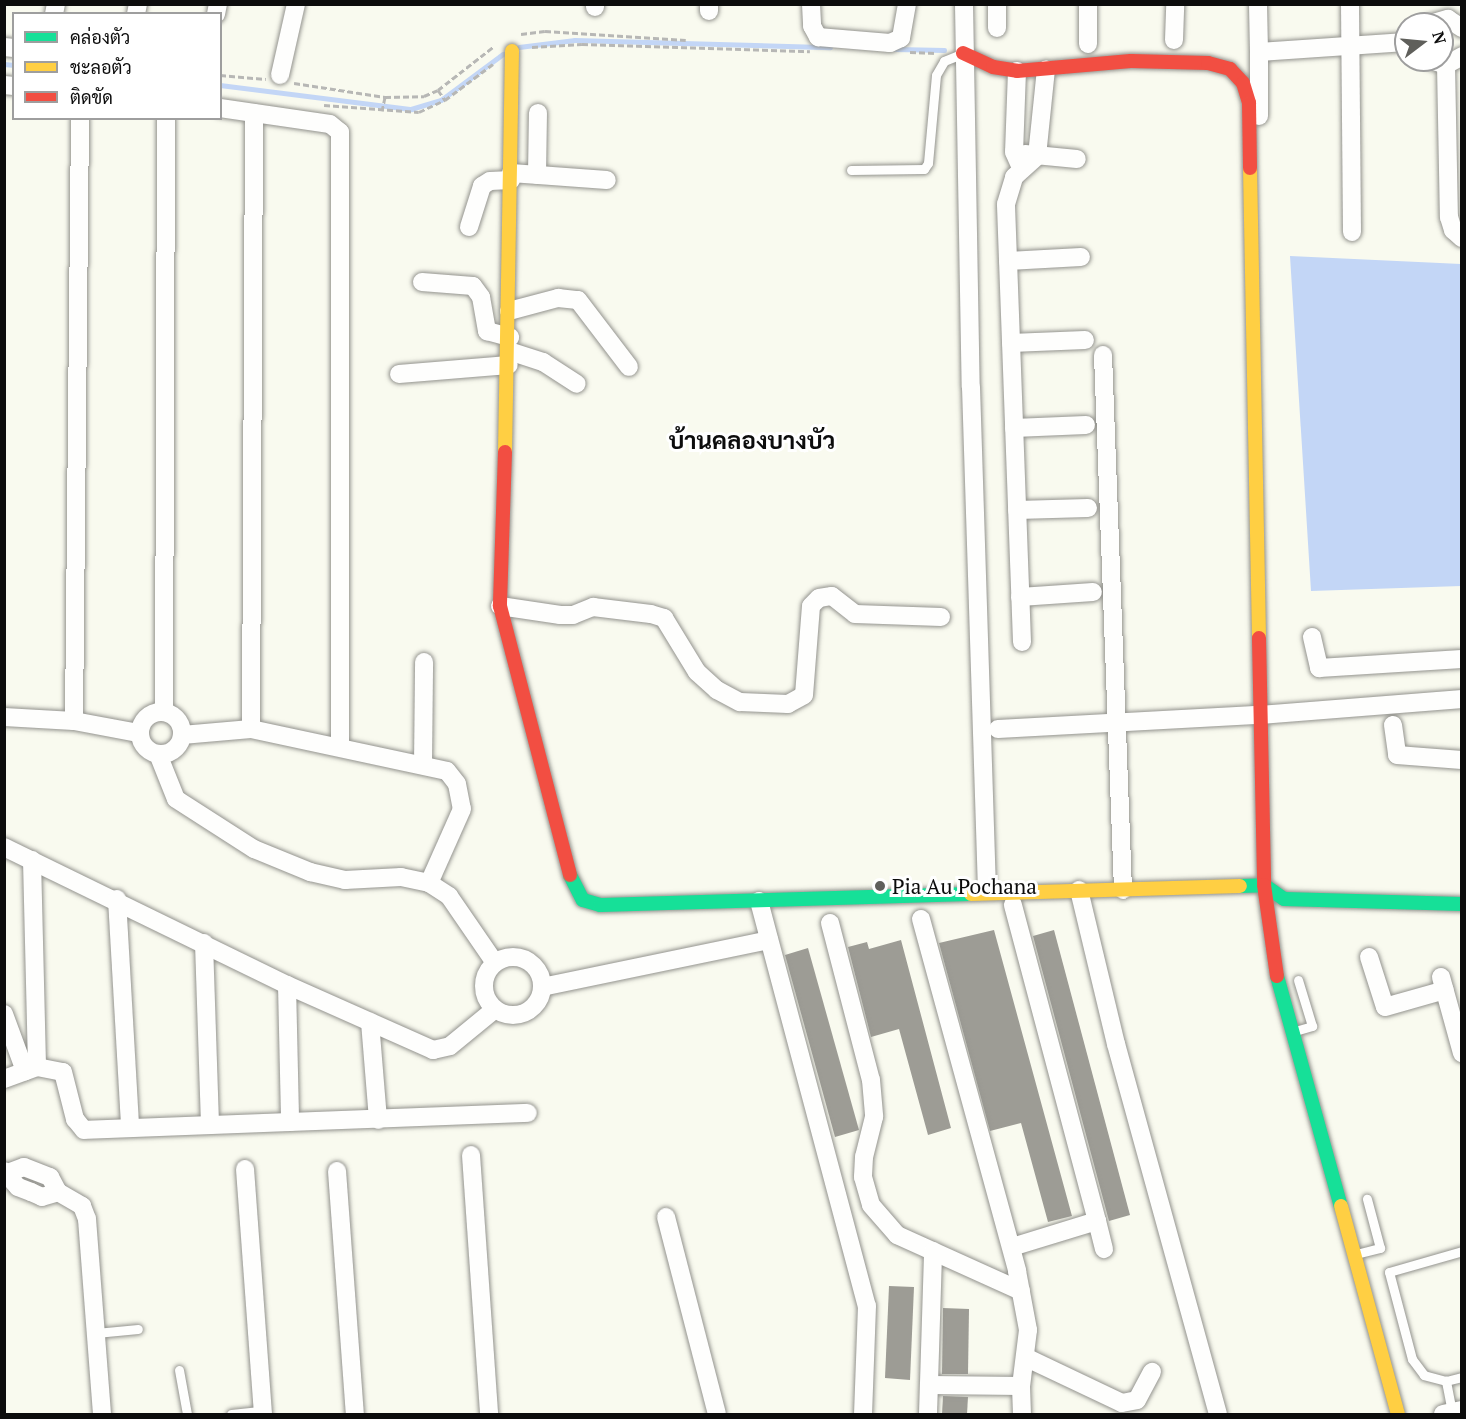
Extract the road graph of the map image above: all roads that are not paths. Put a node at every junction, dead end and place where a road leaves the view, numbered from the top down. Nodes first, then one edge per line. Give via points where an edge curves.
1 (296, 4) edge
2 (811, 4) edge
3 (907, 4) edge
4 (964, 4) edge
5 (997, 4) edge
6 (1088, 4) edge
7 (1175, 4) edge
8 (1258, 4) edge
9 (1350, 4) edge
10 (997, 28) dead end
11 (1174, 40) dead end
12 (1394, 43) edge
13 (1088, 44) dead end
14 (1351, 46) junction
15 (512, 51) road end
16 (1259, 52) junction
17 (963, 53) junction
18 (1046, 69) junction
19 (1017, 71) junction
20 (1446, 72) edge
21 (281, 79) road end
22 (222, 108) edge
23 (538, 112) dead end
24 (254, 113) junction
25 (80, 120) edge
26 (166, 120) edge
27 (1037, 156) junction
28 (1077, 159) dead end
29 (1018, 160) junction
30 (851, 170) dead end
31 (537, 175) junction
32 (511, 176) junction
33 (607, 180) dead end
34 (469, 226) dead end
35 (1259, 226) dead end
36 (1353, 232) dead end
37 (1461, 238) edge
38 (1081, 257) dead end
39 (1008, 261) junction
40 (422, 282) dead end
41 (510, 312) junction
42 (1085, 340) dead end
43 (1011, 343) junction
44 (509, 351) junction
45 (1103, 355) dead end
46 (628, 367) dead end
47 (399, 374) dead end
48 (577, 384) dead end
49 (1086, 425) dead end
50 (1014, 428) junction
51 (1088, 508) dead end
52 (1017, 510) junction
53 (1093, 592) dead end
54 (1020, 597) junction
55 (500, 606) junction
56 (941, 617) dead end
57 (1312, 637) dead end
58 (1022, 642) dead end
59 (1461, 659) edge
60 (424, 662) dead end
61 (1461, 699) edge
62 (164, 711) junction
63 (1260, 715) junction
64 (4, 717) edge
65 (74, 721) junction
66 (1119, 722) junction
67 (1393, 725) dead end
68 (251, 729) junction
69 (998, 729) dead end
70 (139, 732) junction
71 (182, 735) junction
72 (340, 747) junction
73 (158, 754) junction
74 (1461, 760) edge
75 (423, 765) junction
76 (4, 847) edge
77 (32, 860) junction
78 (429, 884) junction
79 (1264, 885) junction
80 (987, 890) junction
81 (1079, 890) junction
82 (1123, 890) junction
83 (117, 899) junction
84 (759, 901) junction
85 (1461, 904) edge
86 (1013, 905) dead end
87 (921, 919) dead end
88 (830, 923) dead end
89 (770, 940) junction
90 (204, 944) junction
91 (1369, 957) dead end
92 (495, 963) junction
93 (1298, 980) dead end
94 (287, 985) junction
95 (542, 987) junction
96 (495, 1009) junction
97 (4, 1014) edge
98 (370, 1022) junction
99 (1293, 1032) junction
100 (1461, 1053) edge
101 (31, 1069) junction
102 (4, 1079) edge
103 (528, 1113) dead end
104 (378, 1120) junction
105 (290, 1122) junction
106 (210, 1125) junction
107 (130, 1127) junction
108 (471, 1155) dead end
109 (244, 1169) dead end
110 (337, 1171) dead end
111 (6, 1172) edge
112 (1367, 1199) dead end
113 (666, 1217) dead end
114 (1097, 1221) junction
115 (1011, 1248) junction
116 (1104, 1249) dead end
117 (933, 1251) junction
118 (1461, 1251) edge
119 (1354, 1255) junction
120 (1021, 1291) junction
121 (138, 1329) dead end
122 (96, 1333) junction
123 (1025, 1357) junction
124 (179, 1370) dead end
125 (1152, 1372) dead end
126 (1461, 1377) edge
127 (1446, 1381) junction
128 (930, 1385) junction
129 (1021, 1386) junction
130 (1452, 1412) edge
131 (263, 1413) edge
132 (102, 1414) edge
133 (187, 1414) edge
134 (231, 1414) edge
135 (355, 1414) edge
136 (489, 1414) edge
137 (717, 1414) edge
138 (864, 1414) edge
139 (928, 1414) edge
140 (1022, 1414) edge
141 (1218, 1414) edge
142 (1398, 1414) edge

1 - 21 street
2 - 3 street via 818,37 890,43 901,38
4 - 17 street
5 - 10 street
6 - 13 street
7 - 11 street
8 - 16 street
9 - 14 street
12 - 14 street
14 - 16 street
14 - 36 street
15 - 32 street
16 - 35 street
17 - 19 street via 993,67
17 - 30 lane via 944,60 936,75 928,163 924,169
17 - 80 street
18 - 19 street
18 - 27 street
18 - 63 street via 1131,61 1208,63 1230,69 1243,83 1249,103
19 - 29 street
20 - 37 street via 1449,217 1453,231
22 - 24 street
23 - 31 street
24 - 68 street
24 - 72 street via 330,124 340,132
25 - 65 street
26 - 62 street
27 - 28 street
27 - 29 street
29 - 39 street via 1006,195
31 - 32 street
31 - 33 street
32 - 34 street via 482,186
32 - 41 street
38 - 39 street
39 - 43 street
40 - 44 street via 473,286 482,297 487,331
41 - 44 street
41 - 46 street via 558,298 578,300
42 - 43 street
43 - 50 street
44 - 47 street
44 - 48 street via 543,362
44 - 55 street
45 - 66 street
49 - 50 street
50 - 52 street
51 - 52 street
52 - 54 street
53 - 54 street
54 - 58 street
55 - 56 street via 560,615 573,615 593,606 664,618 691,664 717,690 740,702 788,704 804,695 811,606 819,598 832,596 855,614
55 - 84 street via 571,881 583,900 600,905
57 - 59 street via 1319,668
60 - 75 street
61 - 63 street
62 - 70 street via 147,716
62 - 71 street via 178,719
63 - 66 street
63 - 79 street
64 - 65 street
65 - 70 street
66 - 69 street
66 - 82 street
67 - 74 street via 1397,755
68 - 71 street
68 - 72 street
70 - 73 street via 145,747
71 - 73 street via 174,750
72 - 75 street
73 - 78 street via 176,799 254,849 310,872 345,880 401,877
75 - 78 street via 447,771 457,784 462,809
76 - 77 street
77 - 83 street
77 - 101 street
78 - 92 street via 449,896
79 - 82 street
79 - 85 street via 1284,899
79 - 99 street via 1277,976
80 - 81 street
80 - 84 street
81 - 82 street
81 - 141 street via 1116,1044
83 - 90 street
83 - 107 street
84 - 89 street
86 - 114 street
87 - 115 street
88 - 117 street via 874,1100 864,1157 866,1190 882,1221 897,1235
89 - 95 street
89 - 138 street via 867,1306
90 - 94 street
90 - 106 street
91 - 100 street via 1385,1007 1443,984
92 - 95 street via 522,958 537,969
92 - 96 street via 484,986
93 - 99 lane via 1312,1026
94 - 98 street
94 - 105 street
95 - 96 street via 536,1004 521,1014
96 - 98 street via 441,1050
97 - 101 street
98 - 104 street
99 - 119 street
101 - 102 street
101 - 107 street via 58,1070 66,1076 75,1119 84,1130
103 - 104 street
104 - 105 street
105 - 106 street
106 - 107 street
108 - 136 street
109 - 131 street
110 - 135 street
111 - 122 street via 18,1187 42,1197 58,1192 82,1206 87,1219
112 - 119 lane via 1380,1248
113 - 137 street
114 - 115 street
114 - 116 street
115 - 120 street
117 - 120 street
117 - 128 street
118 - 127 lane via 1389,1272 1412,1359 1424,1375
119 - 142 street
120 - 123 street via 1028,1330
121 - 122 lane
122 - 132 street
123 - 125 street via 1122,1404 1137,1400
123 - 129 street
124 - 133 lane
126 - 127 lane
127 - 130 lane
128 - 129 street
128 - 139 street
129 - 140 street
131 - 134 lane

